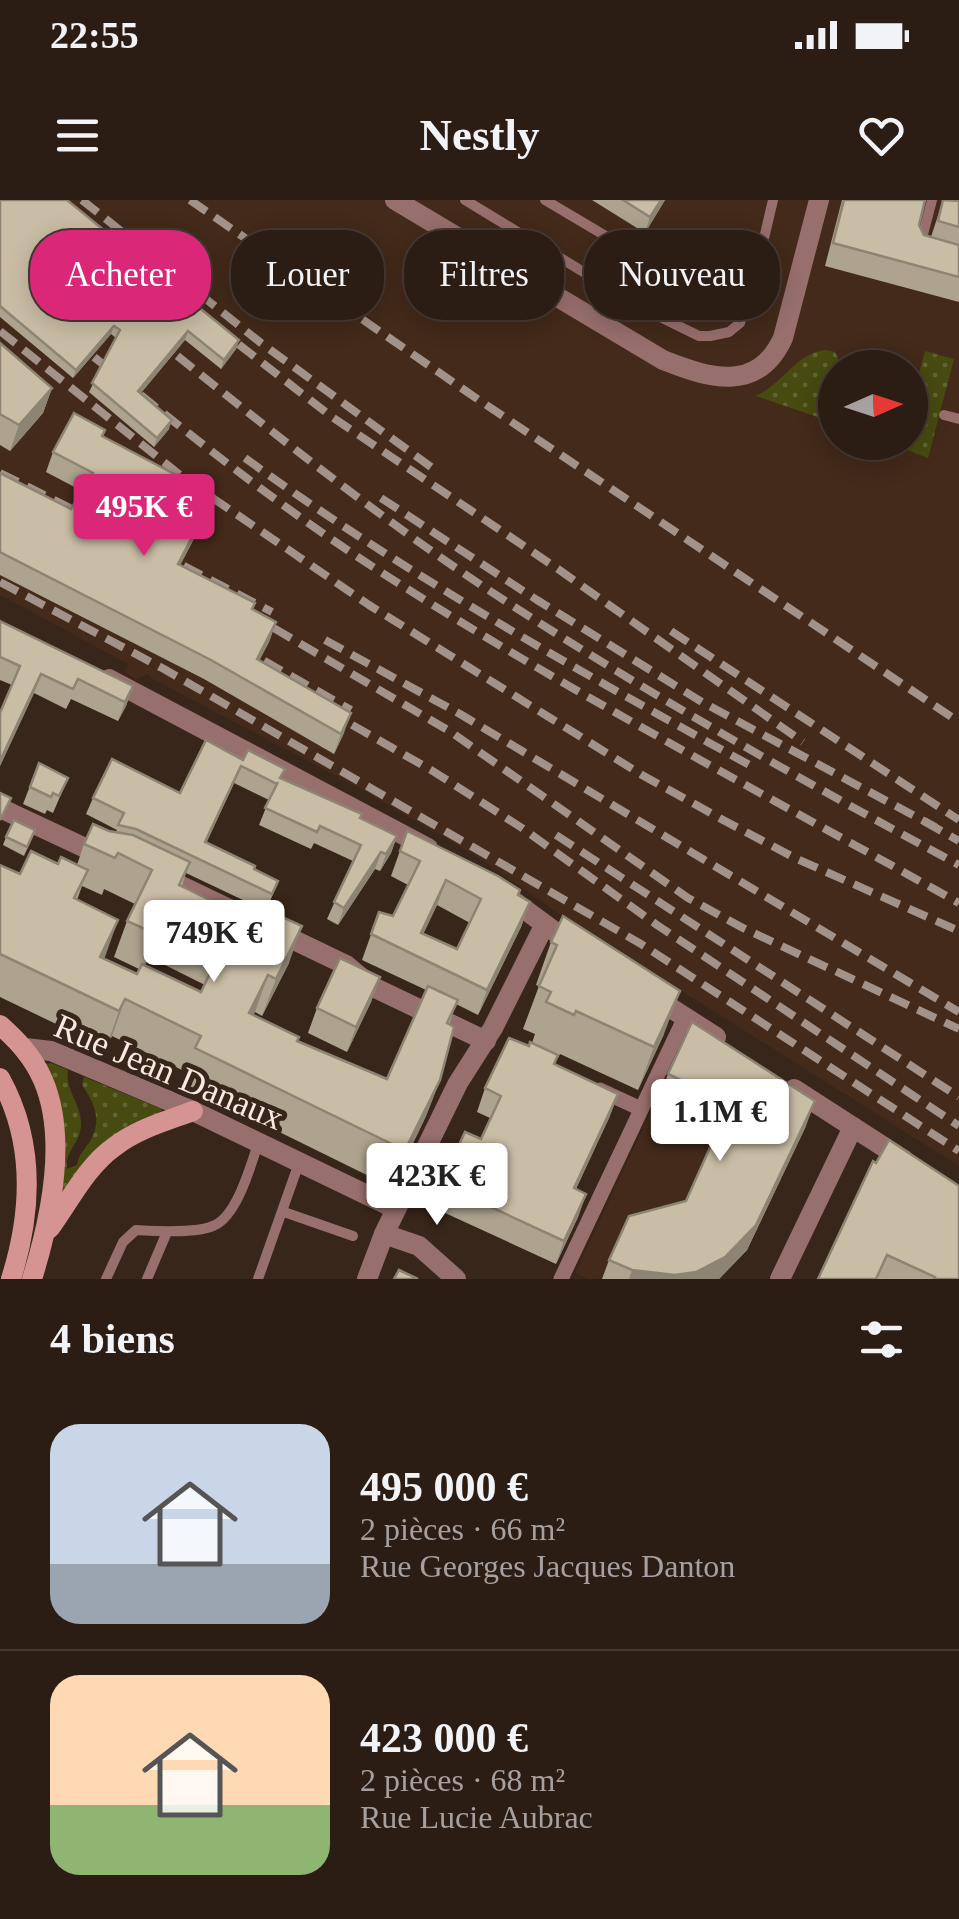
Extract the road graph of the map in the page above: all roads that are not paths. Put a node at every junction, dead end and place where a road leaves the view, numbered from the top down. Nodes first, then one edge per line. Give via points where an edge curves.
1 (395, 200) edge
2 (465, 200) edge
3 (545, 200) edge
4 (774, 200) edge
5 (818, 200) edge
6 (932, 200) edge
7 (596, 230) edge
8 (766, 230) edge
9 (932, 254) edge
10 (584, 272) edge
11 (666, 320) edge
12 (740, 320) edge
13 (944, 416) dead end
14 (959, 419) edge
15 (82, 666) edge
16 (0, 808) edge
17 (124, 858) edge
18 (446, 858) edge
19 (158, 875) edge
20 (491, 886) edge
21 (544, 926) junction
22 (594, 959) edge
23 (640, 988) edge
24 (686, 1017) junction
25 (0, 1025) edge
26 (493, 1041) junction
27 (0, 1043) edge
28 (25, 1048) junction
29 (736, 1050) edge
30 (769, 1072) edge
31 (0, 1078) edge
32 (587, 1083) edge
33 (641, 1109) junction
34 (193, 1112) junction
35 (853, 1127) junction
36 (259, 1141) junction
37 (299, 1163) junction
38 (928, 1176) edge
39 (396, 1209) junction
40 (284, 1212) junction
41 (167, 1232) junction
42 (46, 1234) junction
43 (384, 1234) junction
44 (353, 1236) dead end
45 (12, 1279) edge
46 (32, 1279) edge
47 (106, 1279) edge
48 (147, 1279) edge
49 (258, 1279) edge
50 (367, 1279) edge
51 (456, 1279) edge
52 (561, 1279) edge
53 (780, 1279) edge

1 - 5 street via 664,360 723,378 755,371 775,356
2 - 10 lane
3 - 7 lane
4 - 8 lane
6 - 9 lane via 919,250
11 - 12 lane via 699,336 721,336
13 - 14 lane
15 - 18 street
16 - 17 street via 98,854
19 - 26 street
20 - 21 street
21 - 22 street
21 - 26 street
23 - 24 street
24 - 29 street
24 - 33 street
25 - 28 main road, Rue Jean Danaux
26 - 39 street via 458,1084
27 - 28 main road
28 - 34 street, Rue Jean Danaux via 51,1050
28 - 42 main road, Rue Jean Danaux via 44,1080 51,1111 55,1166
30 - 35 street
31 - 45 main road via 21,1130 28,1201
32 - 33 street
33 - 52 street
34 - 36 street, Rue Jean Danaux
34 - 42 main road via 110,1149
35 - 38 street
35 - 53 street
36 - 37 street, Rue Jean Danaux
36 - 41 lane via 233,1207 216,1225
37 - 39 street, Rue Jean Danaux
37 - 40 lane
39 - 43 street
40 - 44 lane
40 - 49 lane
41 - 47 lane via 136,1230
41 - 48 lane
42 - 46 main road
43 - 50 street
43 - 51 street via 419,1246

